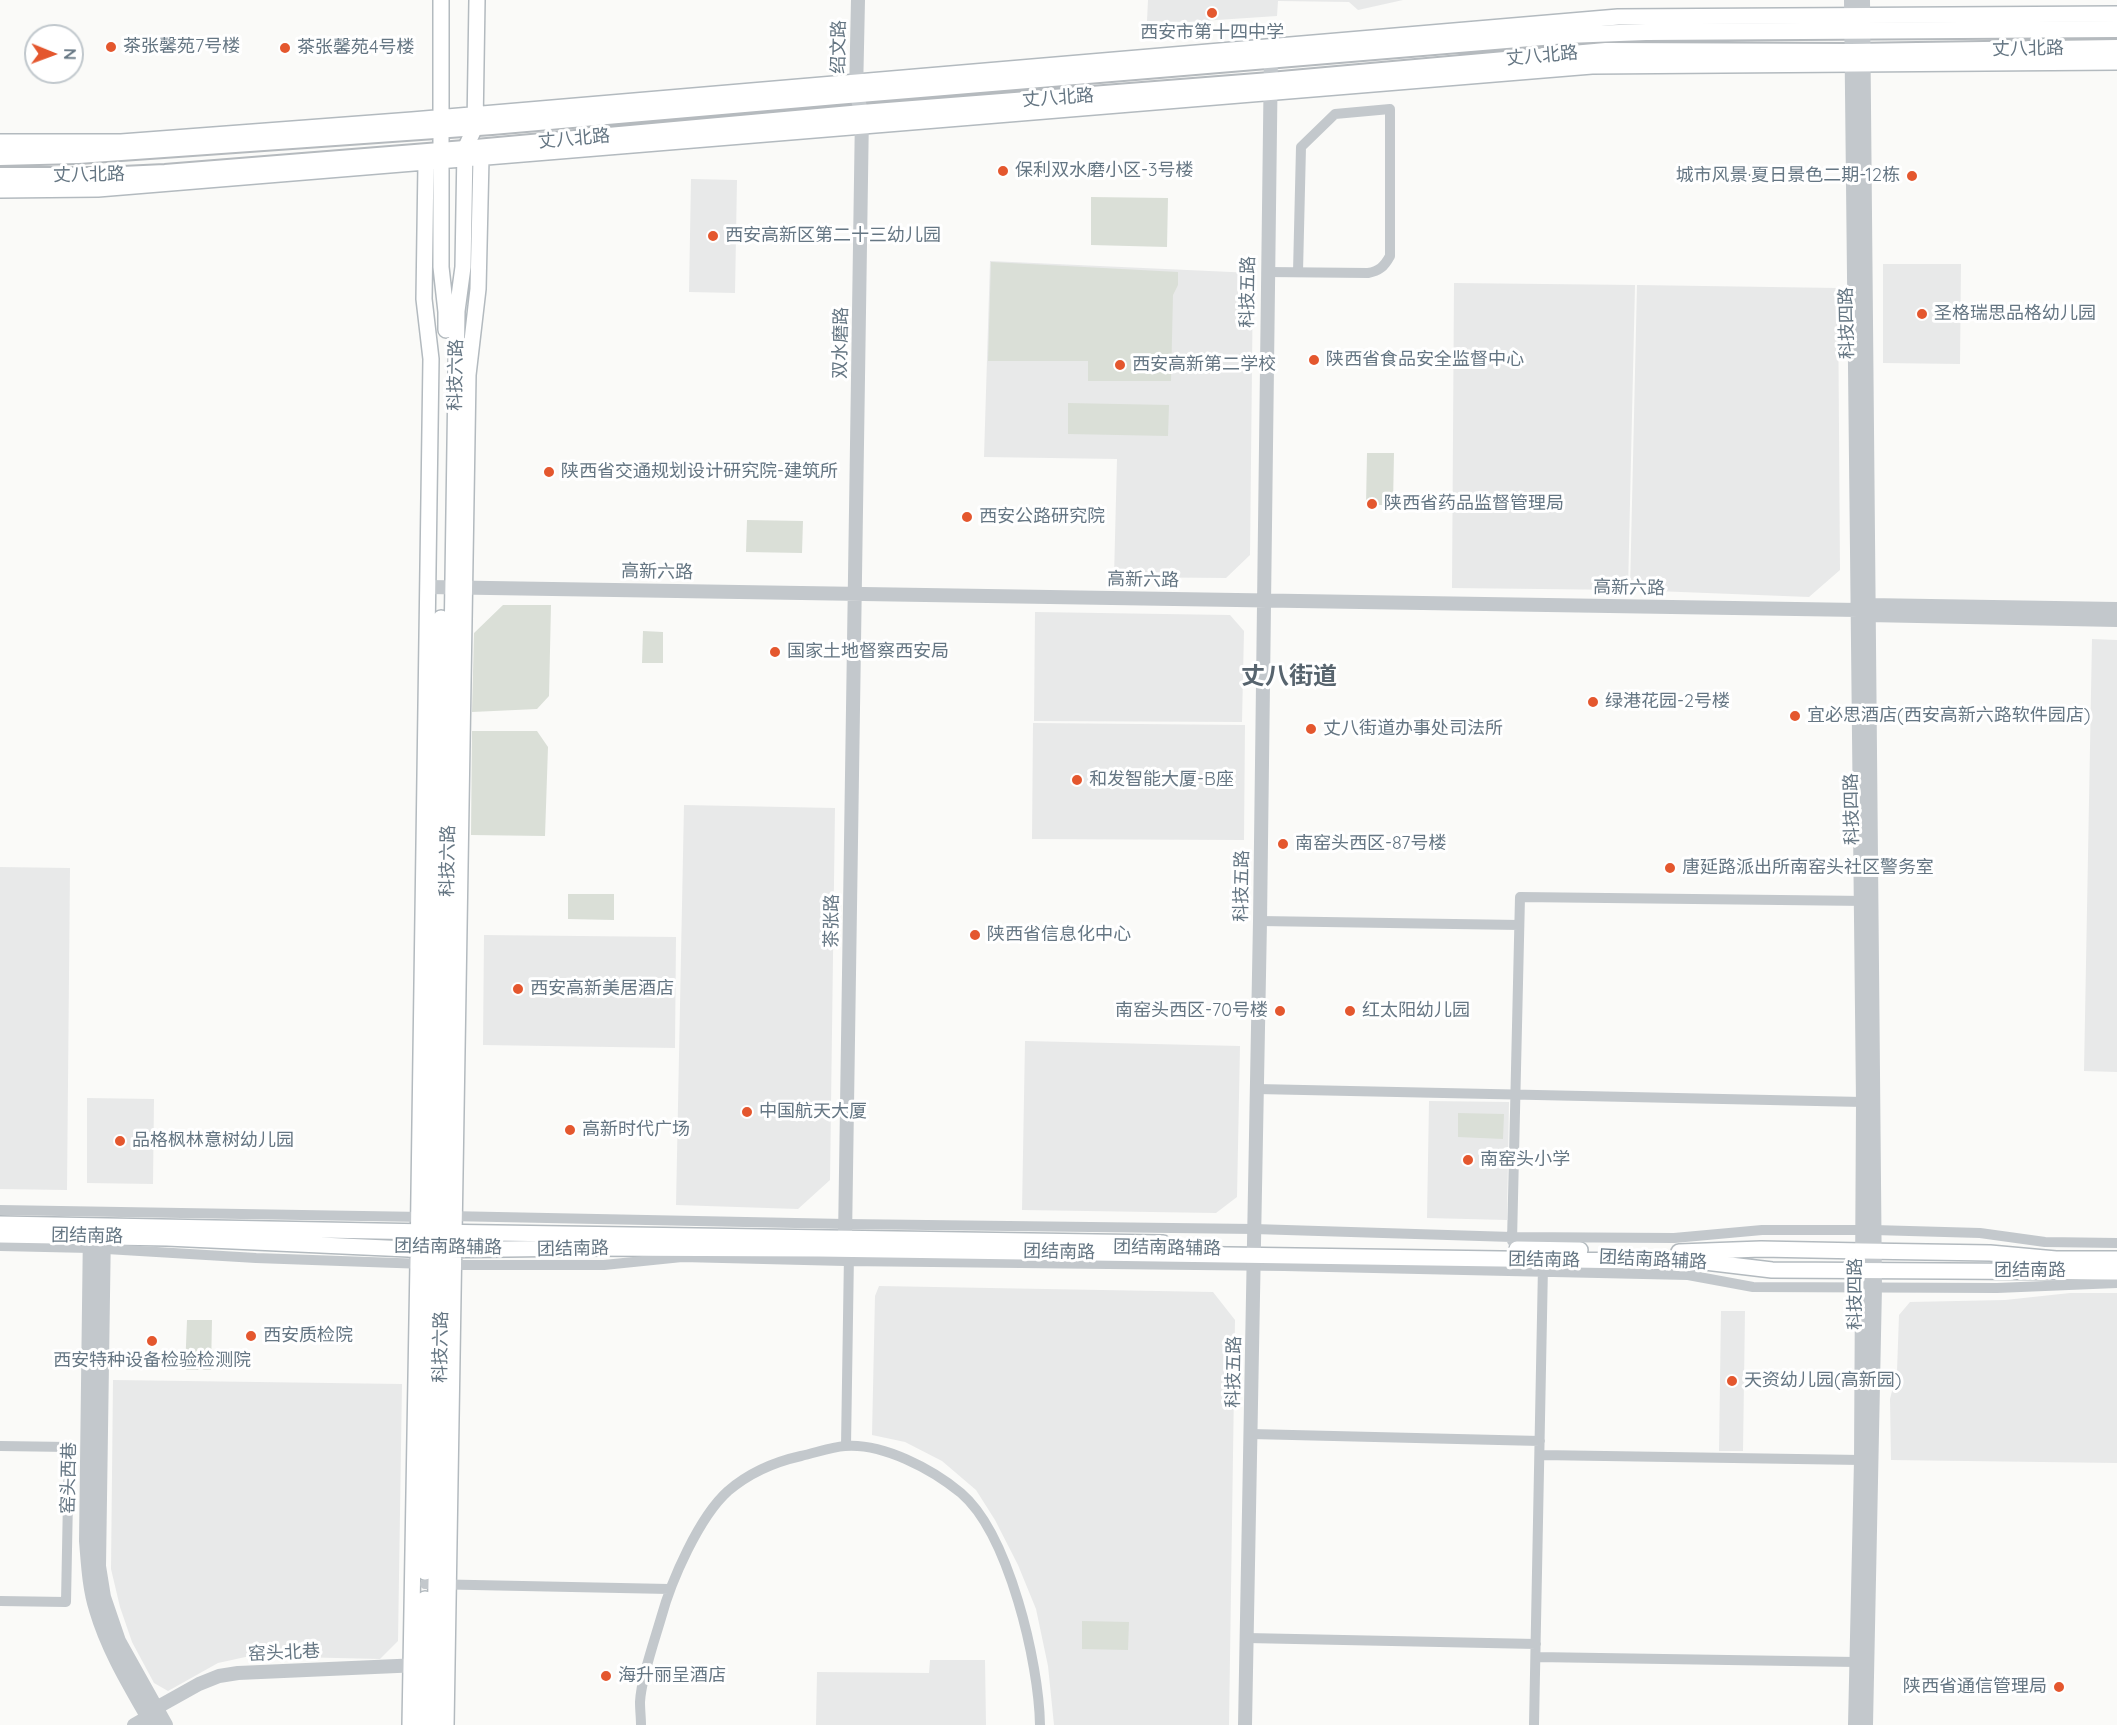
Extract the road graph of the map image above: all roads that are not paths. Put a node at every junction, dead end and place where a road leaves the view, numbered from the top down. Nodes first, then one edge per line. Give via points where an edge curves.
1 (441, 0) edge
2 (477, 0) edge
3 (858, 0) edge
4 (2117, 14) edge
5 (1857, 15) edge
6 (2117, 29) edge
7 (2117, 48) edge
8 (1270, 54) junction
9 (1857, 57) junction
10 (2117, 62) edge
11 (1270, 87) junction
12 (856, 88) junction
13 (862, 120) junction
14 (474, 121) junction
15 (440, 124) junction
16 (0, 142) edge
17 (465, 154) junction
18 (442, 156) junction
19 (0, 157) edge
20 (481, 158) junction
21 (426, 163) junction
22 (0, 176) edge
23 (0, 190) edge
24 (1266, 272) junction
25 (1298, 272) junction
26 (447, 587) junction
27 (856, 593) junction
28 (1263, 600) junction
29 (2117, 609) edge
30 (1865, 610) junction
31 (2117, 620) edge
32 (1866, 901) junction
33 (1260, 921) junction
34 (1519, 925) junction
35 (1257, 1089) junction
36 (1516, 1095) junction
37 (1863, 1102) junction
38 (0, 1210) edge
39 (0, 1224) edge
40 (437, 1225) junction
41 (1868, 1230) junction
42 (0, 1235) edge
43 (97, 1237) junction
44 (847, 1243) junction
45 (1512, 1243) junction
46 (2117, 1243) edge
47 (0, 1246) edge
48 (1253, 1249) junction
49 (1868, 1251) junction
50 (436, 1257) junction
51 (2117, 1259) edge
52 (1543, 1266) junction
53 (2117, 1272) edge
54 (1869, 1278) junction
55 (2117, 1283) edge
56 (1251, 1434) junction
57 (1540, 1441) junction
58 (0, 1446) edge
59 (846, 1446) junction
60 (1540, 1455) junction
61 (1861, 1460) junction
62 (436, 1584) junction
63 (669, 1589) junction
64 (0, 1601) edge
65 (1247, 1638) junction
66 (1536, 1644) junction
67 (1536, 1657) junction
68 (1856, 1662) junction
69 (423, 1665) junction
70 (152, 1717) edge
71 (134, 1725) edge
72 (166, 1725) edge
73 (410, 1725) edge
74 (423, 1725) edge
75 (434, 1725) edge
76 (446, 1725) edge
77 (642, 1725) edge
78 (1040, 1725) edge
79 (1245, 1725) edge
80 (1534, 1725) edge
81 (1855, 1725) edge
82 (1866, 1725) edge

1 - 15 main road, 科技六路
2 - 14 main road, 科技六路
3 - 12 street, 绍文路
4 - 5 main road
5 - 6 main road, 丈八北路
5 - 8 main road, 丈八北路
5 - 9 street, 科技四路
7 - 9 main road, 丈八北路
8 - 11 street, 科技五路
8 - 12 main road, 丈八北路
9 - 10 main road
9 - 11 main road, 丈八北路 via 1606,51
9 - 30 street, 科技四路
11 - 13 main road, 丈八北路
11 - 24 street, 科技五路
12 - 13 street, 双水磨路
12 - 14 main road, 丈八北路
13 - 17 main road, 丈八北路
13 - 20 main road
13 - 27 street, 双水磨路
14 - 15 main road, 丈八北路
14 - 17 main road, 科技六路
15 - 16 main road via 121,142
15 - 18 main road, 科技六路
15 - 19 main road, 丈八北路 via 78,155
17 - 18 main road, 丈八北路
17 - 20 main road
17 - 26 main road, 科技六路
18 - 21 main road
18 - 22 main road, 丈八北路 via 101,176
18 - 26 main road, 科技六路
20 - 26 main road via 478,289
21 - 23 main road via 98,189
21 - 26 main road via 424,299
24 - 25 street
24 - 28 street, 科技五路
25 - 25 street via 1368,273 1385,265 1389,256 1390,109 1335,114 1301,147
26 - 27 street, 高新六路
26 - 40 main road, 科技六路
26 - 40 main road
27 - 28 street, 高新六路
27 - 44 street, 茶张路
28 - 30 street, 高新六路
28 - 33 street, 科技五路
29 - 30 street, 高新六路
30 - 31 street, 高新六路
30 - 32 street, 科技四路
32 - 34 street via 1520,897
32 - 37 street, 科技四路
32 - 41 street, 科技四路
33 - 34 street
33 - 35 street, 科技五路
34 - 36 street
35 - 36 street
35 - 48 street, 科技五路
36 - 37 street
36 - 45 street
37 - 41 street, 科技四路
38 - 40 street, 团结南路辅路
39 - 43 main road, 团结南路
40 - 43 main road, 团结南路
40 - 44 main road, 团结南路
40 - 50 main road, 科技六路
40 - 50 main road
41 - 45 street, 团结南路辅路 via 1762,1230 1674,1238
41 - 46 street, 团结南路辅路
41 - 49 street, 科技四路
42 - 43 main road, 团结南路
43 - 47 street
43 - 50 main road, 团结南路
43 - 70 street, 窑头西巷 via 99,1566 120,1641
44 - 48 main road, 团结南路
44 - 48 street, 团结南路辅路
44 - 50 main road, 团结南路 via 584,1248
44 - 59 street
45 - 48 main road, 团结南路
45 - 49 main road, 团结南路 via 1692,1252
48 - 52 main road, 团结南路
48 - 56 street, 科技五路
49 - 51 main road, 团结南路
49 - 54 street, 科技四路
50 - 62 main road, 科技六路
50 - 62 main road
50 - 69 main road
52 - 54 main road, 团结南路 via 1705,1263
52 - 57 street
53 - 54 main road, 团结南路
54 - 55 street via 1997,1288
54 - 61 street, 科技四路
54 - 82 street, 科技四路
56 - 57 street
56 - 65 street, 科技五路
57 - 60 street
58 - 64 street via 69,1447 66,1602
59 - 63 street via 768,1467 727,1492 708,1514
59 - 78 street via 883,1450 928,1469 962,1494 988,1527 1011,1578 1029,1642 1040,1702
60 - 61 street
60 - 66 street
61 - 68 street, 科技四路
62 - 63 street
62 - 69 main road, 科技六路
62 - 76 main road
63 - 77 street via 640,1701
65 - 66 street
65 - 79 street, 科技五路
66 - 67 street
67 - 68 street
67 - 80 street
68 - 81 street, 科技四路
69 - 70 street, 窑头北巷 via 219,1676 199,1684
69 - 73 main road
69 - 74 main road, 科技六路
69 - 75 main road, 科技六路
70 - 71 street, 窑头北巷
70 - 72 street, 窑头西巷

